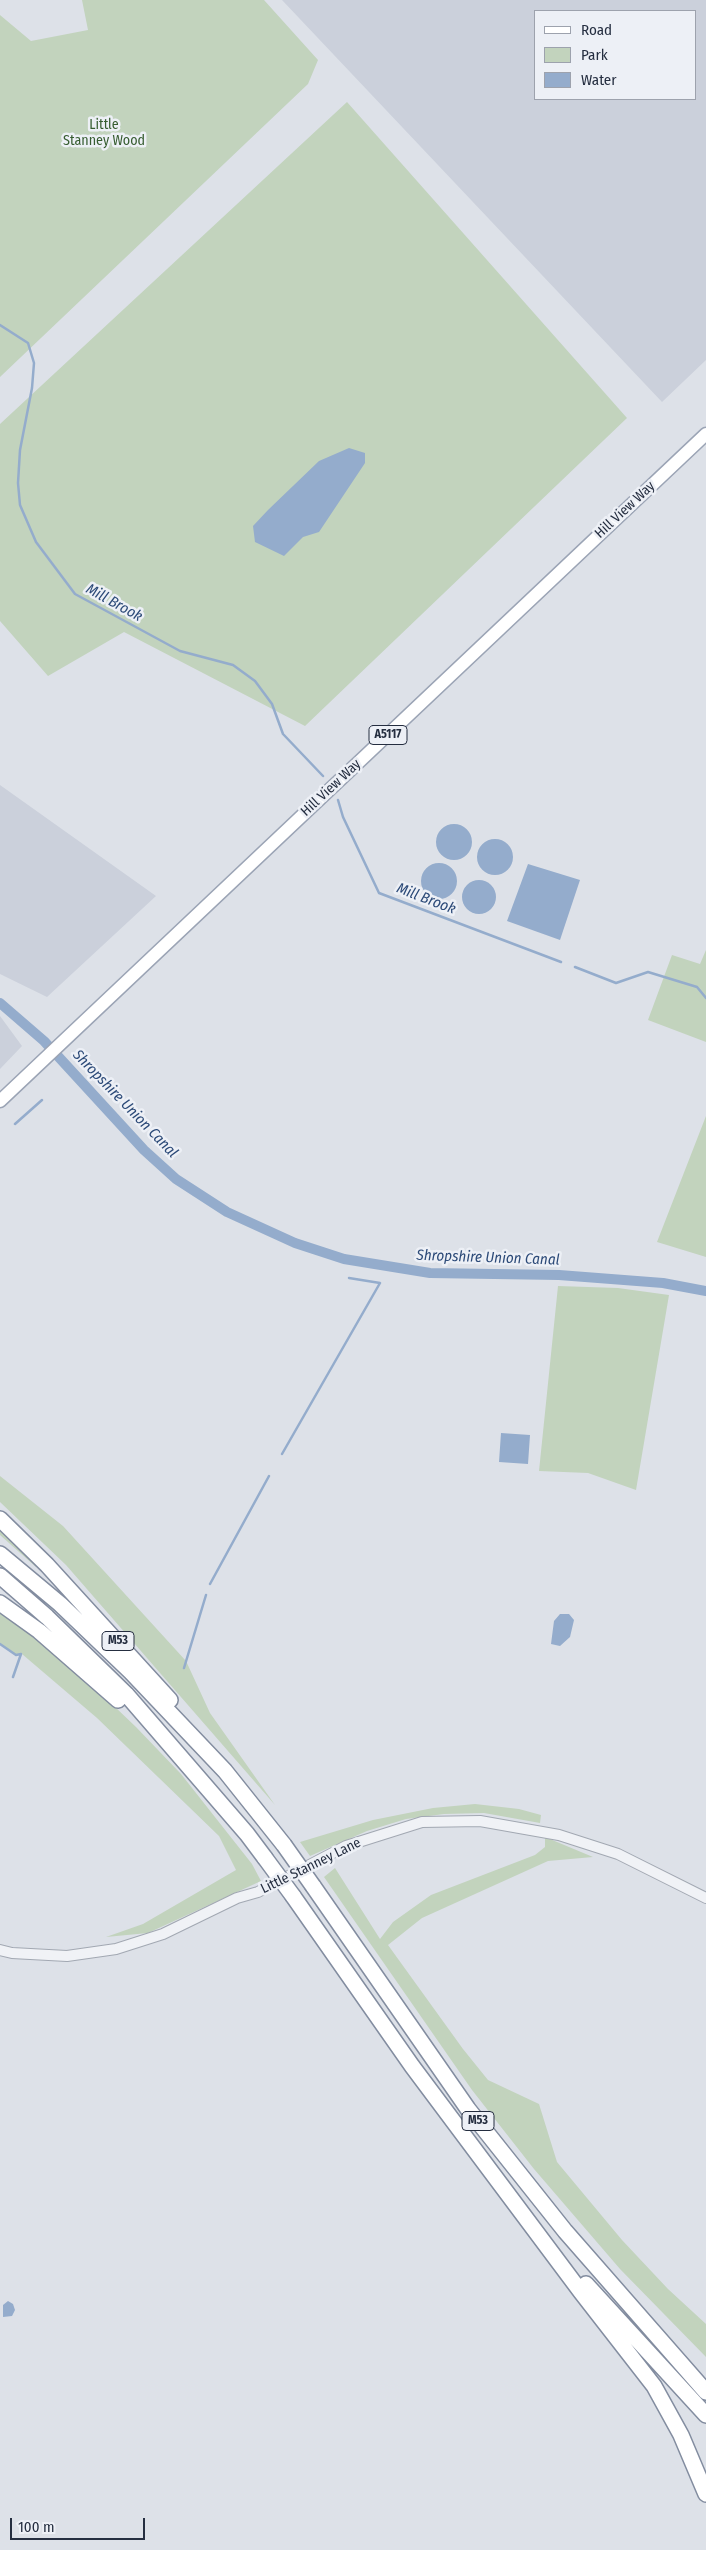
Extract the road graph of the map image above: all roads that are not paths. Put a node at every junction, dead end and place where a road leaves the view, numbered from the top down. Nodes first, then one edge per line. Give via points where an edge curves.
1 (706, 434) edge
2 (0, 1101) edge
3 (0, 1519) edge
4 (0, 1554) edge
5 (0, 1576) edge
6 (0, 1603) edge
7 (187, 1764) junction
8 (225, 1771) junction
9 (706, 1898) edge
10 (0, 1950) edge
11 (505, 2191) junction
12 (662, 2342) junction
13 (706, 2382) edge
14 (706, 2392) edge
15 (706, 2415) edge
16 (706, 2494) edge

1 - 2 main road, Hill View Way / A5117
3 - 8 highway, M53 via 141,1666
4 - 8 highway, M53 via 60,1604 131,1672
5 - 7 highway, M53 via 47,1616 126,1694
6 - 7 highway, M53 via 39,1631
7 - 11 highway, M53, bridge via 265,1858
8 - 12 highway, M53, bridge via 284,1845 468,2109 565,2231
9 - 10 street, Little Stanney Lane via 618,1854 559,1835 480,1821 422,1822 346,1846 258,1892 238,1898 163,1934 116,1949 67,1956
11 - 15 highway, M53
11 - 16 highway via 654,2386 681,2435
12 - 13 highway
12 - 14 highway, M53

